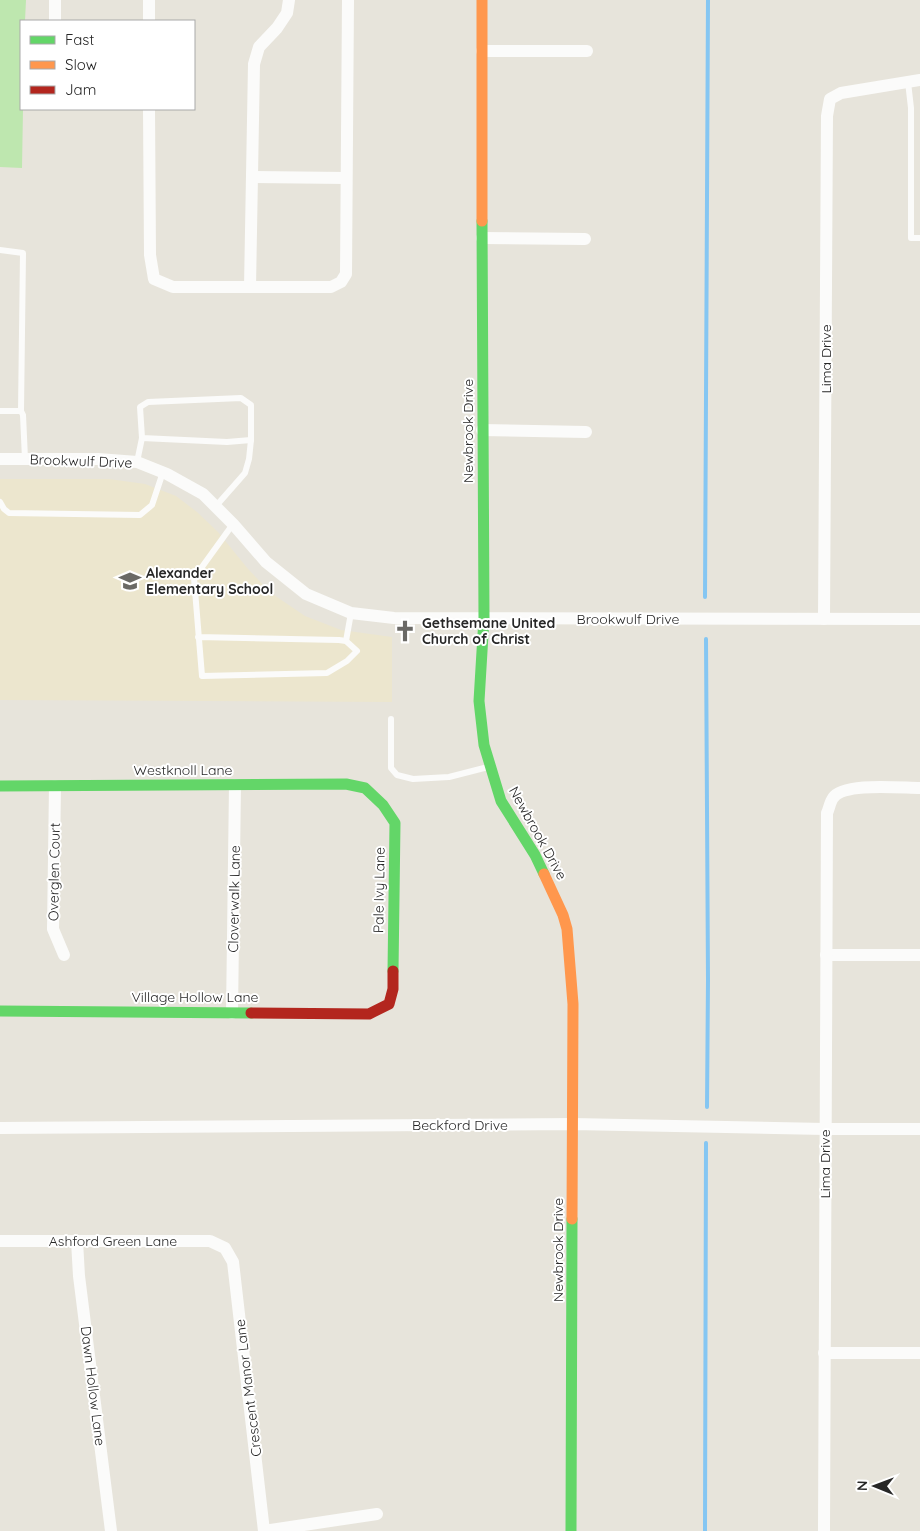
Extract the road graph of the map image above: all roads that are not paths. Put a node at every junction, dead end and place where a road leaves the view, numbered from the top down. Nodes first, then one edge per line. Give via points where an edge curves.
1 (55, 0) edge
2 (149, 0) edge
3 (289, 0) edge
4 (348, 0) edge
5 (482, 0) edge
6 (55, 20) edge
7 (149, 20) edge
8 (482, 51) junction
9 (587, 51) dead end
10 (914, 81) edge
11 (149, 110) edge
12 (252, 177) junction
13 (346, 178) junction
14 (482, 238) junction
15 (920, 238) edge
16 (585, 239) dead end
17 (0, 250) edge
18 (250, 287) junction
19 (0, 411) edge
20 (21, 411) junction
21 (482, 430) junction
22 (586, 432) dead end
23 (142, 438) junction
24 (251, 440) junction
25 (0, 459) edge
26 (25, 459) junction
27 (137, 462) junction
28 (164, 472) junction
29 (0, 502) edge
30 (216, 506) junction
31 (233, 524) junction
32 (351, 613) junction
33 (484, 618) junction
34 (824, 619) junction
35 (920, 619) edge
36 (198, 637) junction
37 (346, 641) junction
38 (391, 719) dead end
39 (489, 766) junction
40 (235, 785) junction
41 (0, 786) edge
42 (55, 786) junction
43 (365, 788) joint
44 (920, 788) edge
45 (64, 955) dead end
46 (826, 955) junction
47 (920, 955) edge
48 (389, 1004) joint
49 (0, 1011) edge
50 (232, 1013) junction
51 (573, 1124) junction
52 (0, 1128) edge
53 (825, 1129) junction
54 (920, 1129) edge
55 (0, 1241) edge
56 (78, 1241) junction
57 (225, 1248) joint
58 (824, 1353) junction
59 (920, 1353) edge
60 (377, 1514) dead end
61 (110, 1531) edge
62 (264, 1531) edge
63 (572, 1531) edge
64 (824, 1531) edge

1 - 6 street
2 - 7 street
3 - 12 street via 287,13 259,47 254,64
4 - 13 street
5 - 8 street, Newbrook Drive
8 - 9 street
8 - 14 street, Newbrook Drive
10 - 15 lane via 910,238
10 - 34 street, Lima Drive via 841,93 830,99 827,116
11 - 18 street via 150,254 154,279 173,286
12 - 13 street
12 - 18 street
13 - 18 street via 346,274 341,282 331,287
14 - 16 street
14 - 21 street, Newbrook Drive
17 - 20 lane via 23,253
19 - 20 lane
20 - 26 lane
21 - 22 street
21 - 33 street, Newbrook Drive
23 - 24 lane
23 - 24 lane via 140,407 148,402 241,398 251,405
23 - 27 lane
24 - 30 lane via 245,473
25 - 26 street, Brookwulf Drive
26 - 27 street, Brookwulf Drive
27 - 28 street, Brookwulf Drive
28 - 29 lane via 152,505 140,515 9,513
28 - 30 street, Brookwulf Drive via 203,494
30 - 31 street, Brookwulf Drive
31 - 32 street, Brookwulf Drive via 266,562 306,594
31 - 36 lane via 194,578
32 - 33 street, Brookwulf Drive via 394,618
32 - 37 lane
33 - 34 street, Brookwulf Drive
33 - 39 street, Newbrook Drive via 479,701
34 - 35 street, Brookwulf Drive
36 - 37 lane
36 - 37 lane via 202,676 327,673 357,651
38 - 39 lane via 391,768 397,775 413,779 449,777
39 - 51 street, Newbrook Drive via 501,801 535,854 567,929 573,1004
40 - 42 street, Westknoll Lane
40 - 43 street, Westknoll Lane via 346,784
40 - 50 street, Cloverwalk Lane
41 - 42 street, Westknoll Lane
42 - 45 street, Overglen Court via 53,929
43 - 48 street, Pale Ivy Lane via 395,822 393,989
44 - 46 street, Lima Drive via 861,787 844,790 833,797 828,813
46 - 47 street
46 - 53 street, Lima Drive
48 - 50 street, Village Hollow Lane via 369,1014
49 - 50 street, Village Hollow Lane
51 - 52 street, Beckford Drive
51 - 53 street, Beckford Drive
51 - 63 street, Newbrook Drive
53 - 54 street, Beckford Drive
53 - 58 street, Lima Drive
55 - 56 street, Ashford Green Lane
56 - 57 street, Ashford Green Lane via 210,1241
56 - 61 street, Dawn Hollow Lane via 79,1276
57 - 62 street, Crescent Manor Lane via 233,1262
58 - 59 street
58 - 64 street, Lima Drive
60 - 62 street

